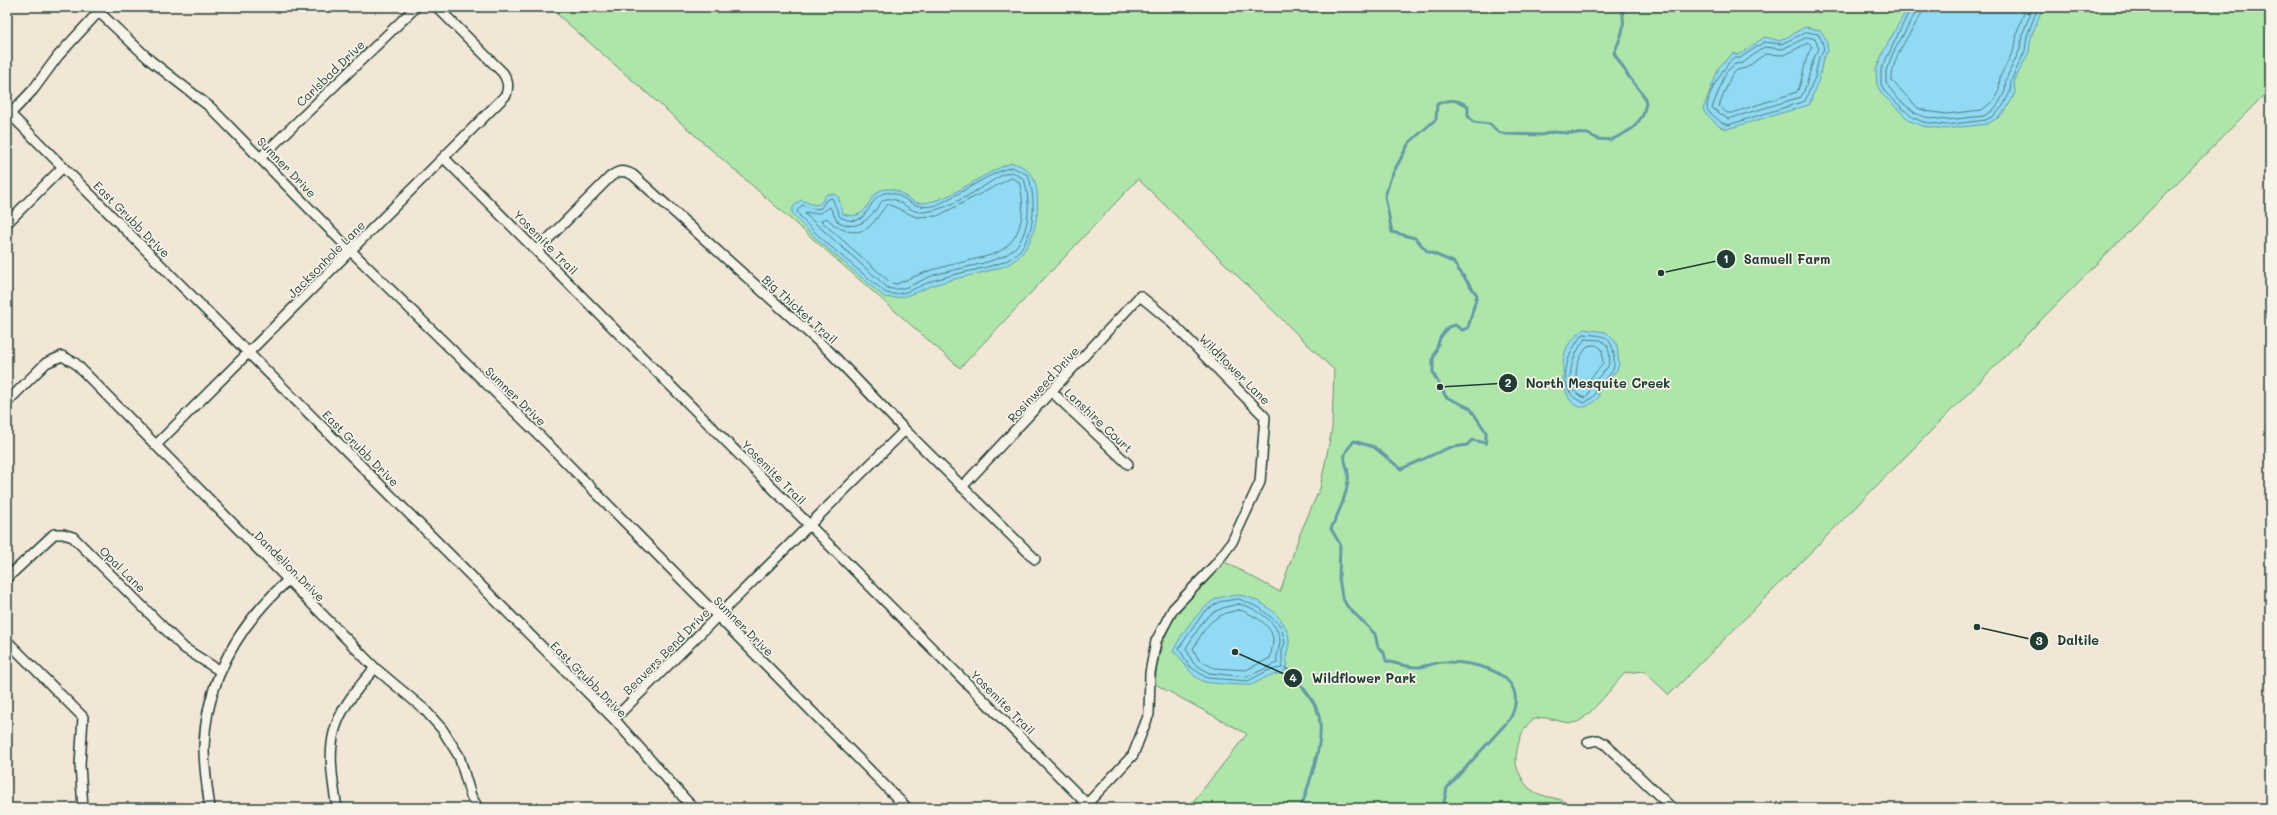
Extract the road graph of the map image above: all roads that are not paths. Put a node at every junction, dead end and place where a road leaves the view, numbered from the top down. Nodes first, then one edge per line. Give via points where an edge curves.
1 (416, 7) edge
2 (437, 7) edge
3 (101, 9) edge
4 (8, 113) edge
5 (261, 157) junction
6 (444, 158) junction
7 (63, 167) junction
8 (7, 223) edge
9 (537, 250) junction
10 (351, 251) junction
11 (1140, 296) joint
12 (250, 353) junction
13 (1052, 392) junction
14 (7, 402) edge
15 (905, 430) junction
16 (156, 445) junction
17 (1128, 464) dead end
18 (962, 487) junction
19 (810, 525) junction
20 (1035, 559) dead end
21 (7, 578) edge
22 (287, 580) junction
23 (718, 616) junction
24 (7, 641) edge
25 (375, 668) junction
26 (220, 671) junction
27 (614, 719) junction
28 (1588, 742) dead end
29 (1085, 806) edge
30 (83, 808) edge
31 (210, 808) edge
32 (337, 808) edge
33 (478, 808) edge
34 (693, 808) edge
35 (907, 808) edge
36 (1672, 808) edge

1 - 5 street, Carlsbad Drive
2 - 6 street, Jacksonhole Lane via 503,73 508,87 506,95 497,105
3 - 4 street via 58,56 33,90
3 - 5 street, Sumner Drive via 151,61 210,107
4 - 7 street, East Grubb Drive
5 - 10 street, Sumner Drive
6 - 9 street, Yosemite Trail
6 - 10 street, Jacksonhole Lane
7 - 8 street
7 - 12 street, East Grubb Drive
9 - 15 street, Big Thicket Trail via 610,177 624,170 634,175 829,351
9 - 19 street, Yosemite Trail
10 - 12 street, Jacksonhole Lane
10 - 23 street, Sumner Drive via 541,437
11 - 13 street, Rosinweed Drive
11 - 29 street, Wildflower Lane via 1169,320 1265,417 1260,482 1232,542 1215,565 1173,610 1156,641 1150,674 1149,714 1133,755
12 - 16 street, Jacksonhole Lane
12 - 27 street, East Grubb Drive
13 - 17 street, Lanshire Court
13 - 18 street, Rosinweed Drive
14 - 16 street, Dandelion Drive via 46,363 62,356 75,363
15 - 18 street, Big Thicket Trail
15 - 19 street, Beavers Bend Drive
16 - 22 street, Dandelion Drive
18 - 20 street, Big Thicket Trail
19 - 23 street, Beavers Bend Drive
19 - 29 street, Yosemite Trail
21 - 26 street, Opal Lane via 54,534 73,538 184,648
22 - 25 street, Dandelion Drive
22 - 26 street via 253,616
23 - 27 street, Beavers Bend Drive
23 - 35 street, Sumner Drive
24 - 30 street via 83,717 80,765
25 - 32 street via 350,696 336,722 332,738 331,764
25 - 33 street, Dandelion Drive via 424,709 442,729 459,756 471,796
26 - 31 street via 209,711 204,747
27 - 34 street, East Grubb Drive
28 - 36 street via 1598,740 1606,744

